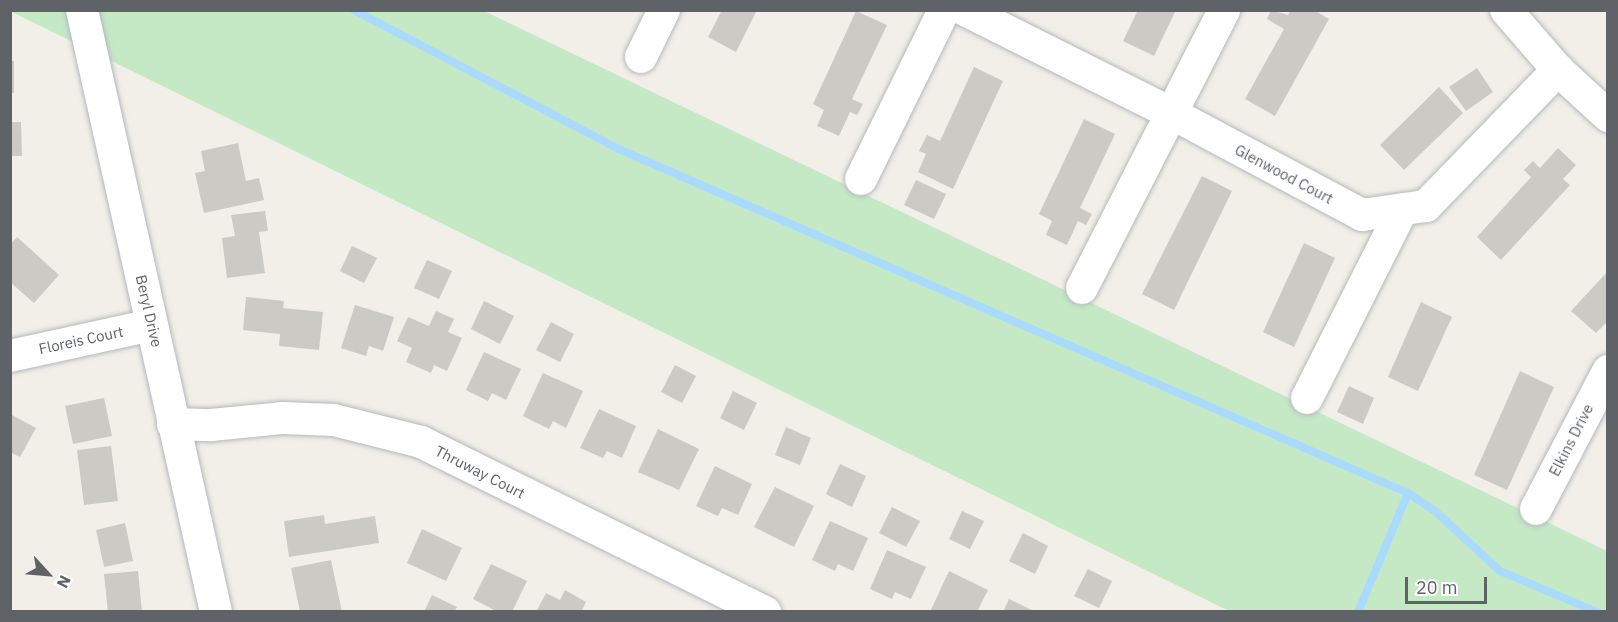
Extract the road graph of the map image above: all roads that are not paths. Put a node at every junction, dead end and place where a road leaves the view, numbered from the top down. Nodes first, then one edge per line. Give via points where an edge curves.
1 (82, 10) edge
2 (664, 10) edge
3 (944, 10) edge
4 (965, 10) edge
5 (1224, 10) edge
6 (1506, 10) edge
7 (641, 57) dead end
8 (1558, 70) junction
9 (1171, 113) junction
10 (1608, 116) edge
11 (861, 179) dead end
12 (1402, 210) junction
13 (1082, 288) dead end
14 (152, 325) junction
15 (10, 356) edge
16 (1608, 371) edge
17 (1307, 398) dead end
18 (173, 424) junction
19 (1536, 509) dead end
20 (216, 612) edge
21 (765, 612) edge

1 - 14 street, Beryl Drive
2 - 7 street
3 - 11 street
4 - 9 street, Glenwood Court
5 - 9 street
6 - 8 street
8 - 10 street
8 - 12 street, Glenwood Court via 1426,206
9 - 12 street, Glenwood Court via 1362,215
9 - 13 street
12 - 17 street
14 - 15 street, Floreis Court
14 - 18 street, Beryl Drive
16 - 19 street, Elkins Drive
18 - 20 street, Beryl Drive
18 - 21 street, Thruway Court via 211,425 282,418 334,420 421,442

